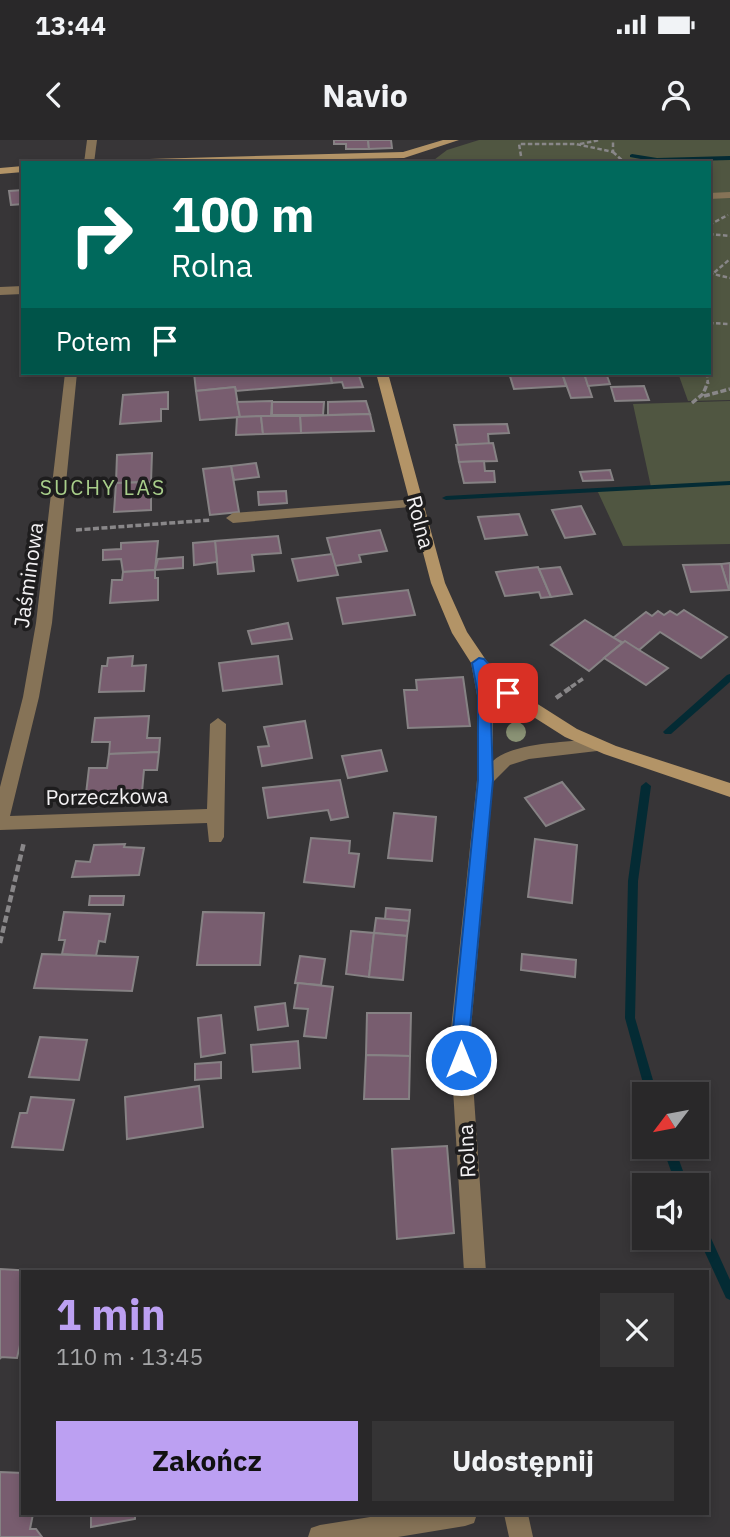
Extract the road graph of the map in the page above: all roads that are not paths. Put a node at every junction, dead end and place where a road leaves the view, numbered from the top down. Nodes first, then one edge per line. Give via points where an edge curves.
1 (92, 140) edge
2 (454, 140) edge
3 (402, 159) edge
4 (89, 161) edge
5 (258, 161) edge
6 (21, 169) edge
7 (1, 170) edge
8 (730, 195) edge
9 (711, 196) edge
10 (21, 290) edge
11 (0, 291) edge
12 (71, 375) edge
13 (383, 375) edge
14 (416, 503) junction
15 (233, 518) road end
16 (479, 663) junction
17 (218, 724) dead end
18 (597, 745) junction
19 (485, 780) junction
20 (730, 790) edge
21 (215, 816) junction
22 (0, 822) edge
23 (215, 837) dead end
24 (475, 1270) edge
25 (459, 1515) edge
26 (516, 1515) edge
27 (320, 1537) edge
28 (521, 1537) edge

1 - 4 street
2 - 3 street
3 - 5 street
6 - 7 street
8 - 9 lane
10 - 11 street
12 - 22 street, Jaśminowa via 44,623
13 - 14 street, Rolna
14 - 15 street
14 - 16 street, Rolna via 441,594
16 - 18 street, Rolna via 502,688 537,713
16 - 19 street, Rolna via 485,695
17 - 21 street
18 - 19 street via 528,752 504,761
18 - 20 street, Rolna
19 - 24 street, Rolna via 460,1039
21 - 22 street, Porzeczkowa
21 - 23 street
25 - 27 street
26 - 28 street

